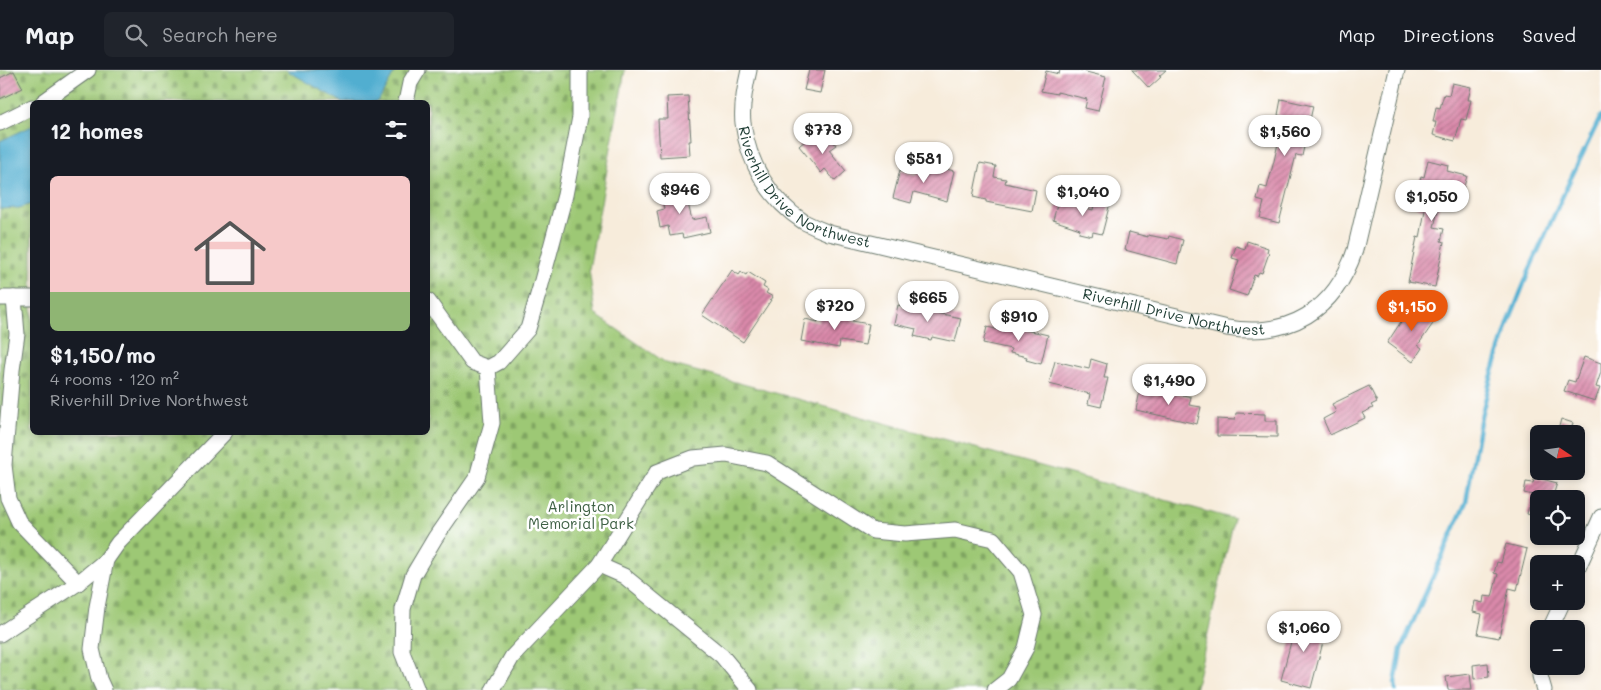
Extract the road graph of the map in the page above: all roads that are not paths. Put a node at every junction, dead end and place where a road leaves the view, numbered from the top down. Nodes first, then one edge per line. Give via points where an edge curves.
1 (88, 70) edge
2 (418, 70) edge
3 (580, 70) edge
4 (749, 70) edge
5 (1397, 70) edge
6 (46, 100) edge
7 (406, 100) edge
8 (30, 108) edge
9 (0, 123) edge
10 (7, 298) edge
11 (30, 298) edge
12 (430, 304) edge
13 (488, 368) junction
14 (222, 435) edge
15 (1601, 518) edge
16 (1584, 555) edge
17 (106, 560) junction
18 (599, 565) junction
19 (78, 583) junction
20 (0, 634) edge
21 (1540, 675) edge
22 (104, 690) edge
23 (417, 690) edge
24 (493, 690) edge
25 (750, 690) edge
26 (995, 690) edge
27 (1544, 690) edge

1 - 6 street
2 - 7 street via 410,83
3 - 13 street via 580,118 565,195 528,329 499,362
4 - 5 street, Riverhill Drive Northwest via 743,124 751,158 765,184 804,222 829,233 1245,331 1272,329 1299,320 1328,298 1340,284 1355,250
8 - 9 street
10 - 11 street
10 - 19 street via 17,334 4,465 8,498 19,522
12 - 13 street via 472,362
13 - 23 street via 492,423 477,477 413,575 403,609 402,652
14 - 17 street via 118,543
15 - 16 street
17 - 19 street
17 - 22 street via 92,649
18 - 24 street via 512,656
18 - 25 street via 624,576 722,656
18 - 26 street via 656,472 693,458 726,455 766,463 874,530 905,534 956,530 993,539 1021,572 1034,615 1026,648 1009,679
19 - 20 street
21 - 27 street

